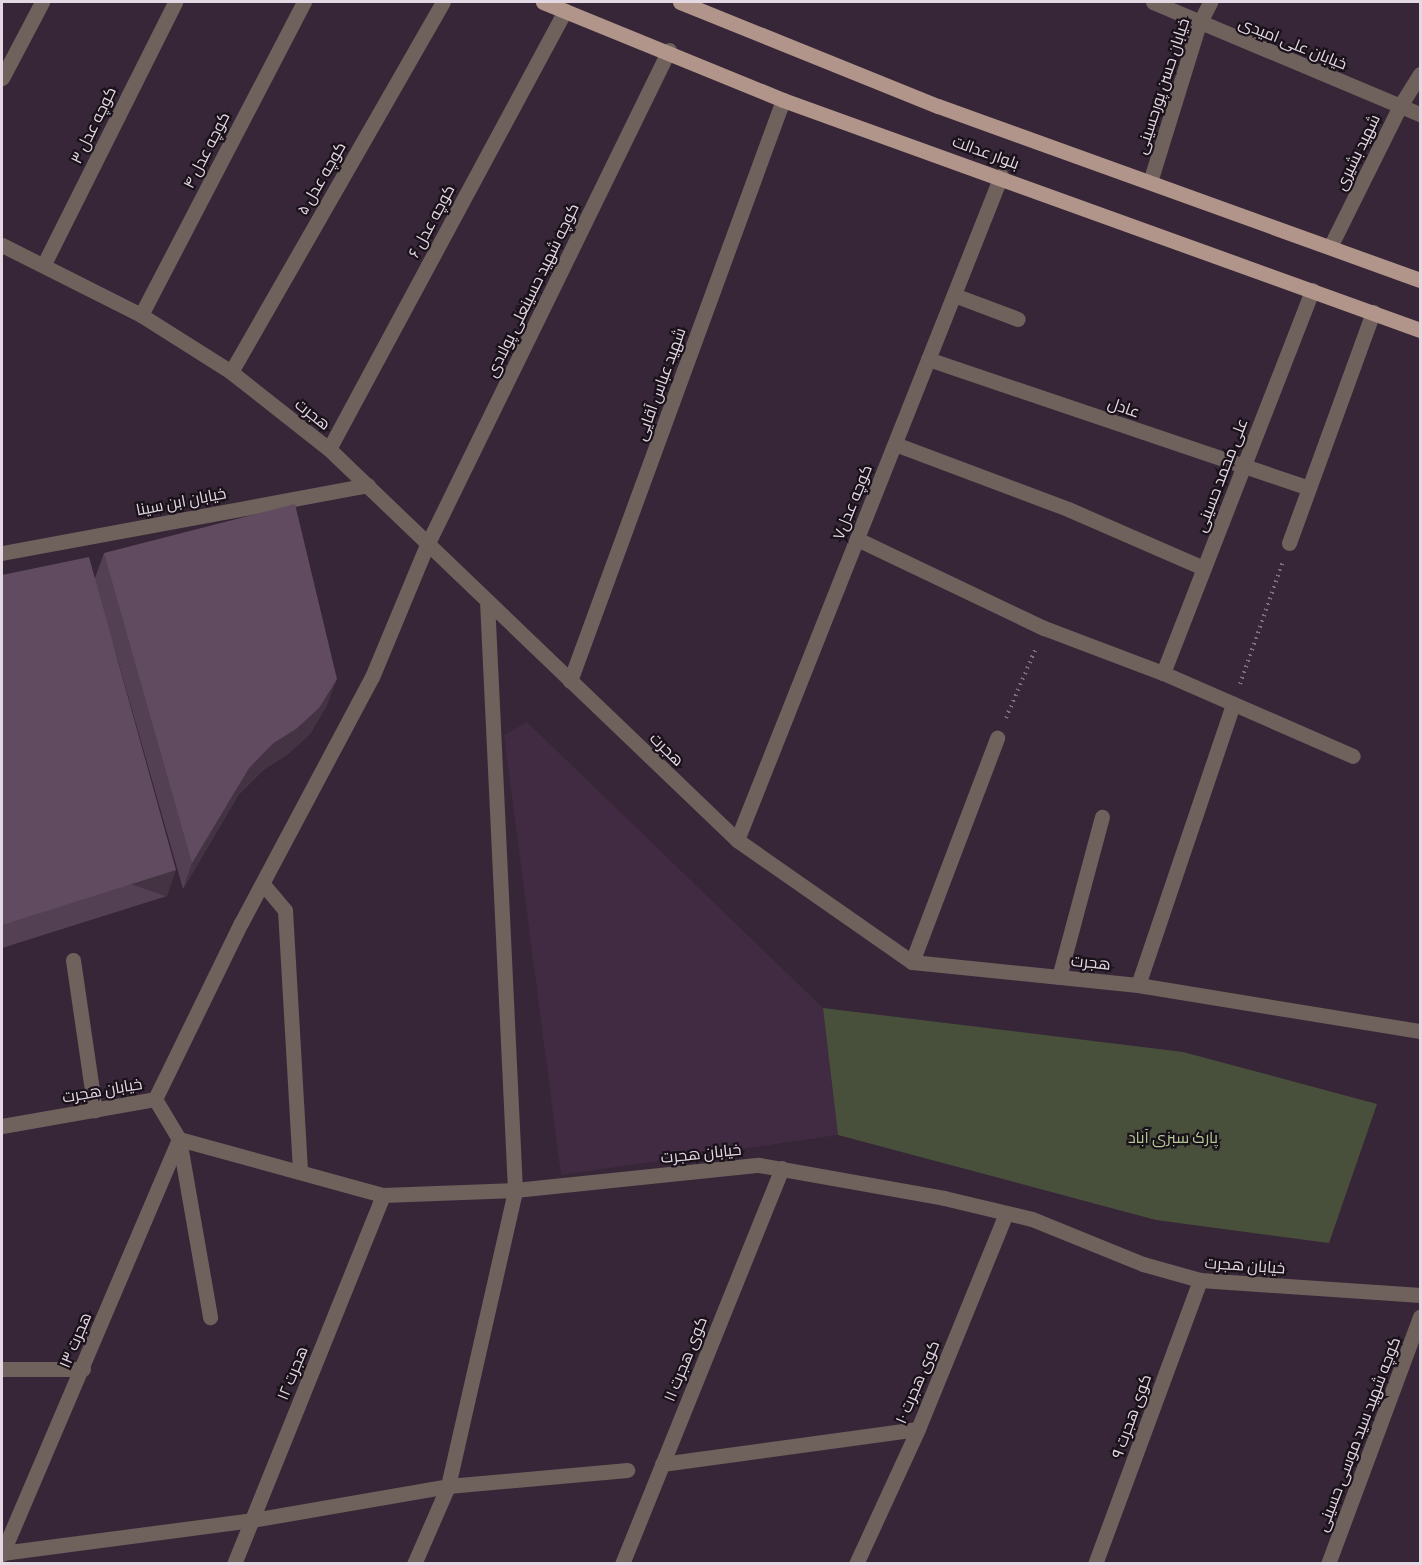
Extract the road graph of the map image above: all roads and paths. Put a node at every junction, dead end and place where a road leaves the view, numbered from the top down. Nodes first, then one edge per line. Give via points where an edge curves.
1 (42, 2) edge
2 (175, 2) edge
3 (304, 2) edge
4 (443, 2) edge
5 (543, 2) edge
6 (680, 2) edge
7 (1153, 2) edge
8 (1210, 2) edge
9 (565, 10) junction
10 (1199, 24) junction
11 (669, 50) junction
12 (1420, 74) edge
13 (2, 78) edge
14 (783, 100) junction
15 (1400, 106) junction
16 (1420, 114) edge
17 (1001, 176) junction
18 (1150, 182) junction
19 (2, 244) edge
20 (1330, 247) junction
21 (44, 264) junction
22 (1420, 279) edge
23 (1312, 290) junction
24 (954, 295) junction
25 (1373, 312) junction
26 (141, 315) junction
27 (1018, 319) dead end
28 (1420, 330) edge
29 (928, 359) junction
30 (231, 372) junction
31 (895, 444) junction
32 (329, 449) junction
33 (1244, 467) junction
34 (368, 485) junction
35 (1309, 488) junction
36 (857, 539) junction
37 (1289, 543) joint
38 (427, 545) junction
39 (2, 553) edge
40 (1204, 568) junction
41 (487, 601) junction
42 (1044, 627) junction
43 (1163, 673) junction
44 (570, 681) junction
45 (1233, 704) junction
46 (998, 738) joint
47 (1353, 756) dead end
48 (1102, 817) dead end
49 (737, 840) junction
50 (263, 884) junction
51 (73, 960) dead end
52 (912, 962) junction
53 (1059, 977) junction
54 (1138, 985) junction
55 (1420, 1031) edge
56 (155, 1099) junction
57 (94, 1110) junction
58 (2, 1126) edge
59 (179, 1139) junction
60 (782, 1168) junction
61 (300, 1172) junction
62 (515, 1190) junction
63 (383, 1195) junction
64 (1006, 1213) junction
65 (1200, 1280) junction
66 (1420, 1295) edge
67 (210, 1317) dead end
68 (1420, 1317) edge
69 (2, 1369) edge
70 (83, 1369) junction
71 (918, 1429) junction
72 (662, 1464) junction
73 (627, 1470) dead end
74 (448, 1486) junction
75 (252, 1520) junction
76 (2, 1554) edge
77 (234, 1563) edge
78 (414, 1563) edge
79 (621, 1563) edge
80 (856, 1563) edge
81 (1095, 1563) edge
82 (1328, 1563) edge

1 - 13 street
2 - 21 street, کوچه عدل ۳
3 - 26 street, کوچه عدل ۴
4 - 30 street, کوچه عدل ۵
5 - 9 main road, بلوار عدالت
6 - 18 main road, بلوار عدالت via 938,106
7 - 10 street, خیابان علی امیدی
8 - 10 street, خیابان حسن پورحسینی
9 - 11 main road, بلوار عدالت
9 - 32 street, کوچه عدل ۶
10 - 15 street, خیابان علی امیدی
10 - 18 street, خیابان حسن پورحسینی
11 - 14 main road, بلوار عدالت
11 - 38 street, کوچه شهید حسینعلی پولادی
12 - 15 street, شهید بشیری
14 - 17 main road, بلوار عدالت
14 - 44 street, شهید عباس آقایی
15 - 16 street, خیابان علی امیدی
15 - 20 street, شهید بشیری
17 - 23 main road, بلوار عدالت
17 - 24 street, کوچه عدل۷
18 - 20 main road, بلوار عدالت
19 - 21 street, هجرت
20 - 22 main road, بلوار عدالت
21 - 26 street, هجرت
23 - 25 main road, بلوار عدالت
23 - 33 street, علی محمد حسینی
24 - 27 street
24 - 29 street, کوچه عدل۷
25 - 28 main road, بلوار عدالت
25 - 35 street
26 - 30 street, هجرت
29 - 31 street, کوچه عدل۷
29 - 33 street, عادل
30 - 32 street, هجرت
31 - 36 street, کوچه عدل۷
31 - 40 street via 1068,509
32 - 34 street, هجرت
33 - 35 street, عادل
33 - 40 street, علی محمد حسینی
34 - 38 street, هجرت
34 - 39 street, خیابان ابن سینا
35 - 37 street
36 - 42 street
36 - 49 street, کوچه عدل۷
37 - 45 path
38 - 41 street, هجرت
38 - 50 street, کوچه شهید حسینعلی پولادی via 372,677
40 - 43 street, علی محمد حسینی
41 - 44 street, هجرت
41 - 62 street
42 - 43 street
42 - 46 path
43 - 45 street
44 - 49 street, هجرت
45 - 47 street
45 - 54 street
46 - 52 street
48 - 53 street
49 - 52 street, هجرت
50 - 56 street, کوچه شهید حسینعلی پولادی
50 - 61 street via 285,910
51 - 57 street
52 - 53 street, هجرت
53 - 54 street, هجرت
54 - 55 street, هجرت
56 - 57 street, خیابان هجرت
56 - 59 street, خیابان هجرت
57 - 58 street, خیابان هجرت
59 - 61 street, خیابان هجرت
59 - 67 street
59 - 70 street, هجرت ۱۳
60 - 62 street, خیابان هجرت via 759,1165
60 - 64 street, خیابان هجرت
60 - 72 street, کوی هجرت ۱۱
61 - 63 street, خیابان هجرت
62 - 63 street, خیابان هجرت
62 - 74 street
63 - 75 street, هجرت ۱۲
64 - 65 street, خیابان هجرت via 1032,1219 1143,1264
64 - 71 street, کوی هجرت ۱۰
65 - 66 street, خیابان هجرت
65 - 81 street, کوی هجرت ۹
68 - 82 street, کوچه شهید سید موسی حسینی
69 - 70 street
70 - 76 street, هجرت ۱۳
71 - 72 street
71 - 80 street, کوی هجرت ۱۰
72 - 79 street, کوی هجرت ۱۱
73 - 74 street
74 - 75 street
74 - 78 street
75 - 76 street
75 - 77 street, هجرت ۱۲

